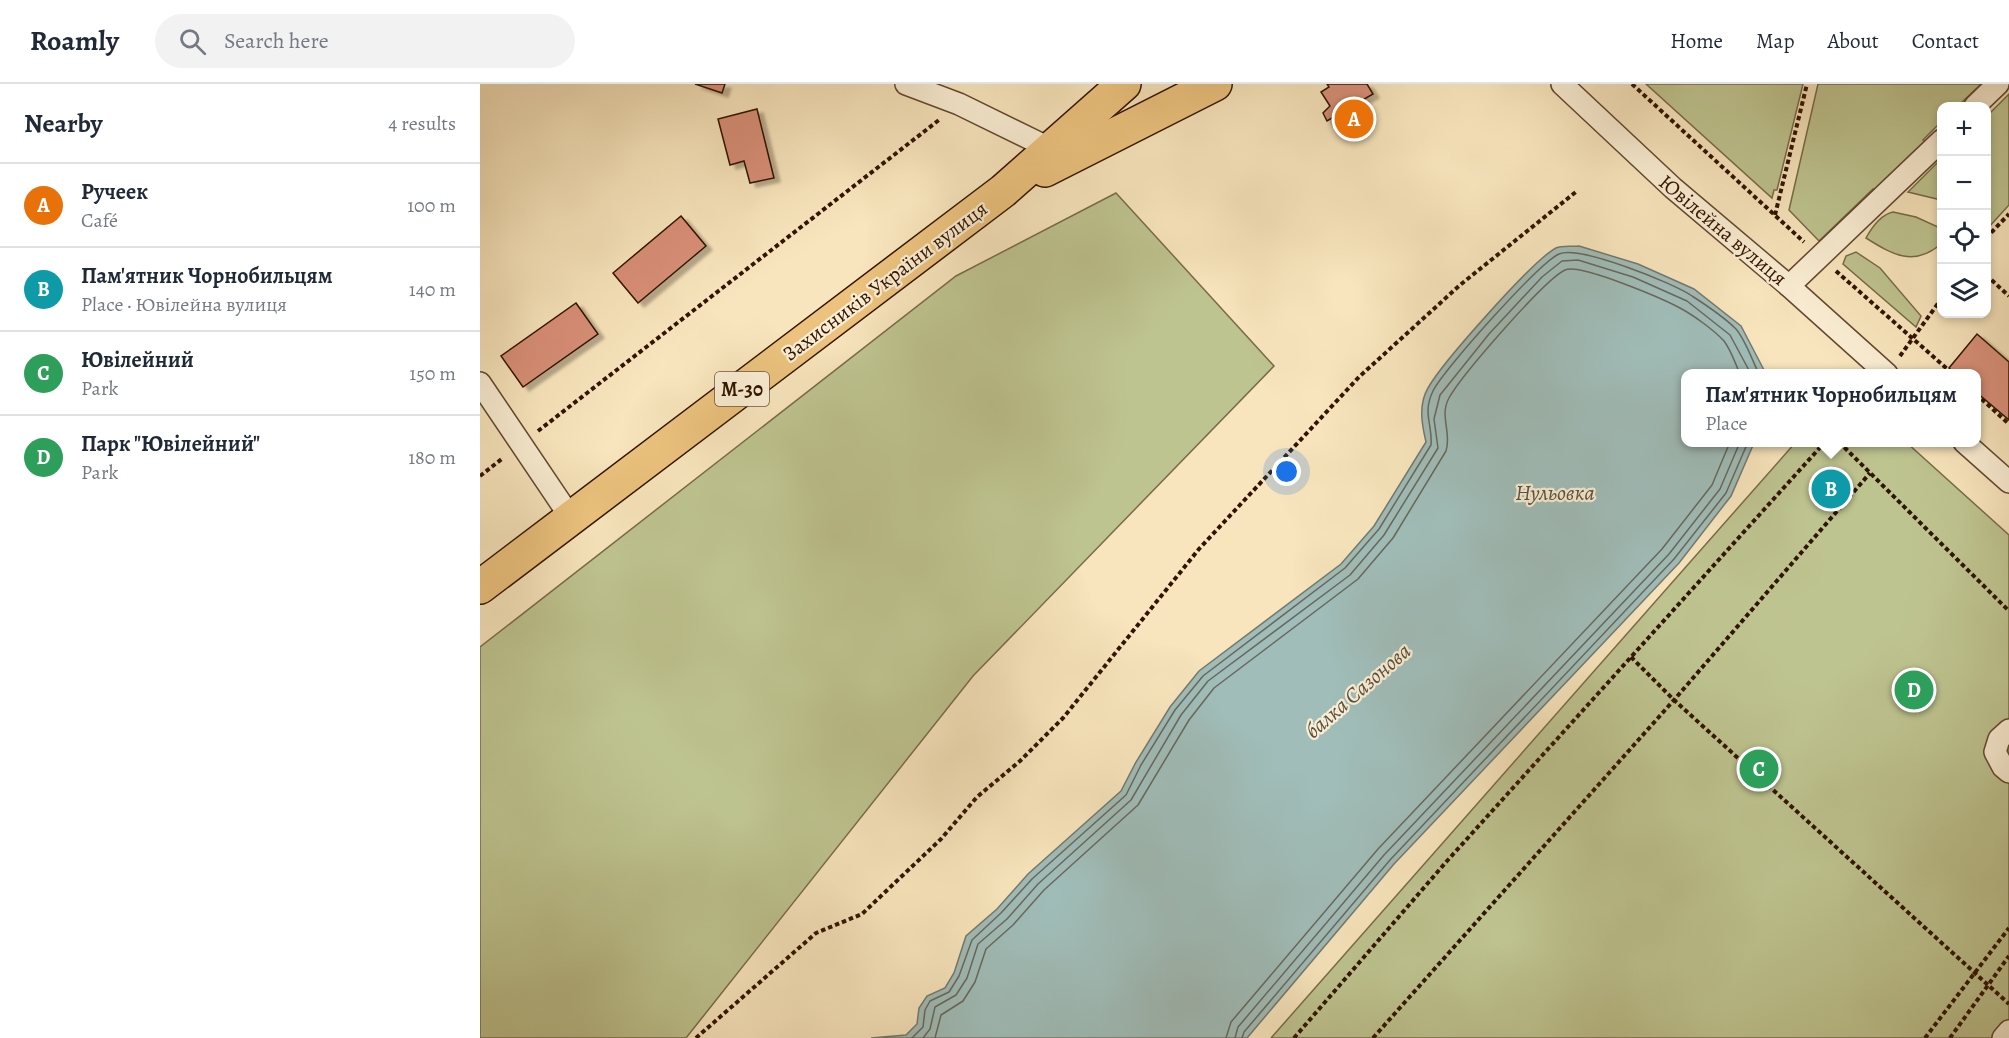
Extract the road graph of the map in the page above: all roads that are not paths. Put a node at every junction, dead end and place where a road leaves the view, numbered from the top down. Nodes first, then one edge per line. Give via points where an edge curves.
1 (906, 84) edge
2 (1124, 84) edge
3 (1215, 84) edge
4 (1562, 84) edge
5 (1998, 84) edge
6 (1979, 102) edge
7 (1937, 144) edge
8 (1052, 148) junction
9 (1004, 191) junction
10 (1789, 286) junction
11 (1881, 369) edge
12 (480, 383) edge
13 (1970, 447) edge
14 (2009, 482) edge
15 (571, 518) junction
16 (480, 587) edge
17 (2009, 730) edge
18 (2009, 772) edge
19 (2009, 1031) edge
20 (2003, 1038) edge

1 - 8 street
2 - 8 highway, Захисників України вулиця / М-30
3 - 9 highway, Захисників України вулиця / М-30
4 - 10 street, Ювілейна вулиця via 1672,188
5 - 6 street
7 - 10 street
8 - 9 highway, Захисників України вулиця / М-30
9 - 15 highway, Захисників України вулиця / М-30
10 - 11 street, Ювілейна вулиця
12 - 15 street
13 - 14 street
15 - 16 highway, Захисників України вулиця / М-30
17 - 18 street via 1999,739 1995,753
19 - 20 street

